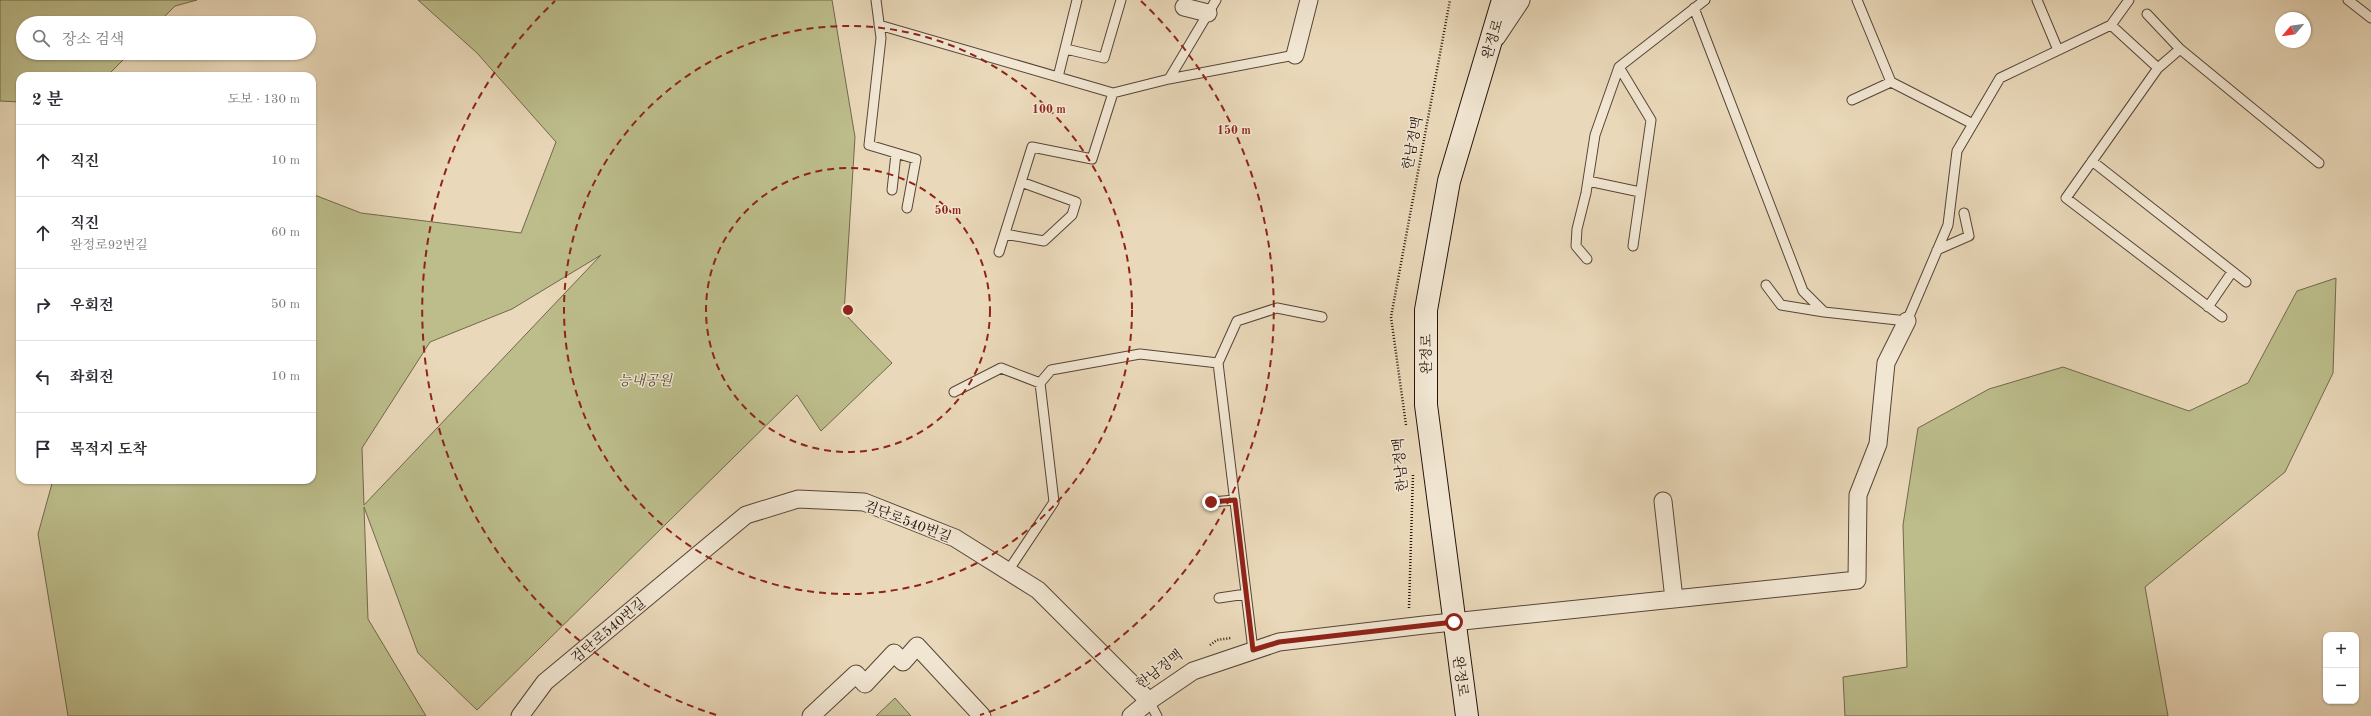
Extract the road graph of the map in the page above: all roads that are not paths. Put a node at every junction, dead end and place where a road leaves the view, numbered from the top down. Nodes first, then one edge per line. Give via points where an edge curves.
1 (876, 0) edge
2 (1077, 0) edge
3 (1121, 0) edge
4 (1309, 0) edge
5 (1503, 0) edge
6 (1519, 0) edge
7 (1705, 0) edge
8 (1856, 0) edge
9 (2037, 0) edge
10 (2129, 0) edge
11 (2348, 0) edge
12 (1212, 6) edge
13 (1184, 7) dead end
14 (1694, 8) junction
15 (2147, 14) dead end
16 (2371, 18) edge
17 (879, 25) junction
18 (2111, 25) junction
19 (1490, 43) junction
20 (1066, 49) junction
21 (2180, 49) junction
22 (2058, 50) junction
23 (1295, 55) joint
24 (1619, 67) junction
25 (2158, 68) junction
26 (1058, 77) junction
27 (1169, 79) junction
28 (1891, 82) junction
29 (1112, 93) junction
30 (1852, 100) dead end
31 (1973, 124) junction
32 (896, 154) junction
33 (2092, 161) junction
34 (2320, 163) dead end
35 (1588, 181) junction
36 (1021, 182) junction
37 (892, 190) dead end
38 (1640, 192) junction
39 (908, 208) dead end
40 (1964, 213) dead end
41 (1005, 234) junction
42 (1633, 246) dead end
43 (1937, 250) junction
44 (999, 252) dead end
45 (1587, 259) dead end
46 (2232, 272) junction
47 (2246, 282) dead end
48 (1766, 285) dead end
49 (2208, 306) junction
50 (1824, 312) junction
51 (1322, 317) dead end
52 (2222, 317) dead end
53 (1906, 321) junction
54 (1218, 363) junction
55 (1040, 383) junction
56 (954, 392) dead end
57 (1235, 500) junction
58 (1663, 501) dead end
59 (1211, 502) dead end
60 (1008, 571) junction
61 (1246, 594) junction
62 (1219, 598) dead end
63 (1674, 599) junction
64 (1454, 622) junction
65 (1252, 642) junction
66 (1149, 701) junction
67 (520, 716) edge
68 (810, 716) edge
69 (982, 716) edge
70 (1132, 716) edge
71 (1157, 716) edge
72 (1467, 716) edge

1 - 17 lane
2 - 20 lane
3 - 20 lane via 1104,58
4 - 23 street
5 - 19 main road, 완정로
6 - 19 street
7 - 14 lane
8 - 28 lane
9 - 22 lane
10 - 18 lane
11 - 16 lane
12 - 13 street
12 - 27 lane
14 - 24 lane
14 - 50 lane via 1803,291
15 - 21 lane
17 - 26 lane
17 - 32 lane via 881,38 869,145
18 - 22 lane
18 - 25 lane
19 - 64 main road, 완정로 via 1449,181 1426,310 1426,405
20 - 26 lane
21 - 25 lane
21 - 34 lane
22 - 31 lane via 2000,78
23 - 27 lane
24 - 35 lane via 1594,135
24 - 38 lane via 1651,120
25 - 33 lane
26 - 29 lane
27 - 29 lane
28 - 30 lane
28 - 31 lane
29 - 36 lane via 1092,159 1032,147
31 - 43 lane via 1957,151 1948,225
32 - 37 lane
32 - 39 lane via 916,159
33 - 46 lane
33 - 49 lane via 2066,198
35 - 38 lane
35 - 45 lane via 1577,229 1576,246
36 - 41 lane
36 - 41 lane via 1076,202 1072,215 1044,241
38 - 42 lane
40 - 43 lane via 1969,236
41 - 44 lane
43 - 53 lane
46 - 47 lane
46 - 49 lane
48 - 50 lane via 1781,305
49 - 52 lane
50 - 53 lane
51 - 54 lane via 1277,308 1237,322
53 - 63 street via 1886,364 1878,444 1858,495 1857,580
54 - 55 lane via 1140,354 1051,370
54 - 57 lane
55 - 56 lane via 1002,368
55 - 60 lane via 1054,502
57 - 59 lane
57 - 61 lane
58 - 63 street
60 - 66 street, 검단로540번길 via 1038,590
60 - 67 street, 검단로540번길 via 955,538 864,502 798,499 746,515 545,682
61 - 62 lane
61 - 65 lane
63 - 64 street
64 - 65 street via 1279,642
64 - 72 main road, 완정로
65 - 66 street via 1193,671
66 - 70 street
66 - 71 lane
68 - 69 street via 856,674 865,684 894,653 903,662 917,646

